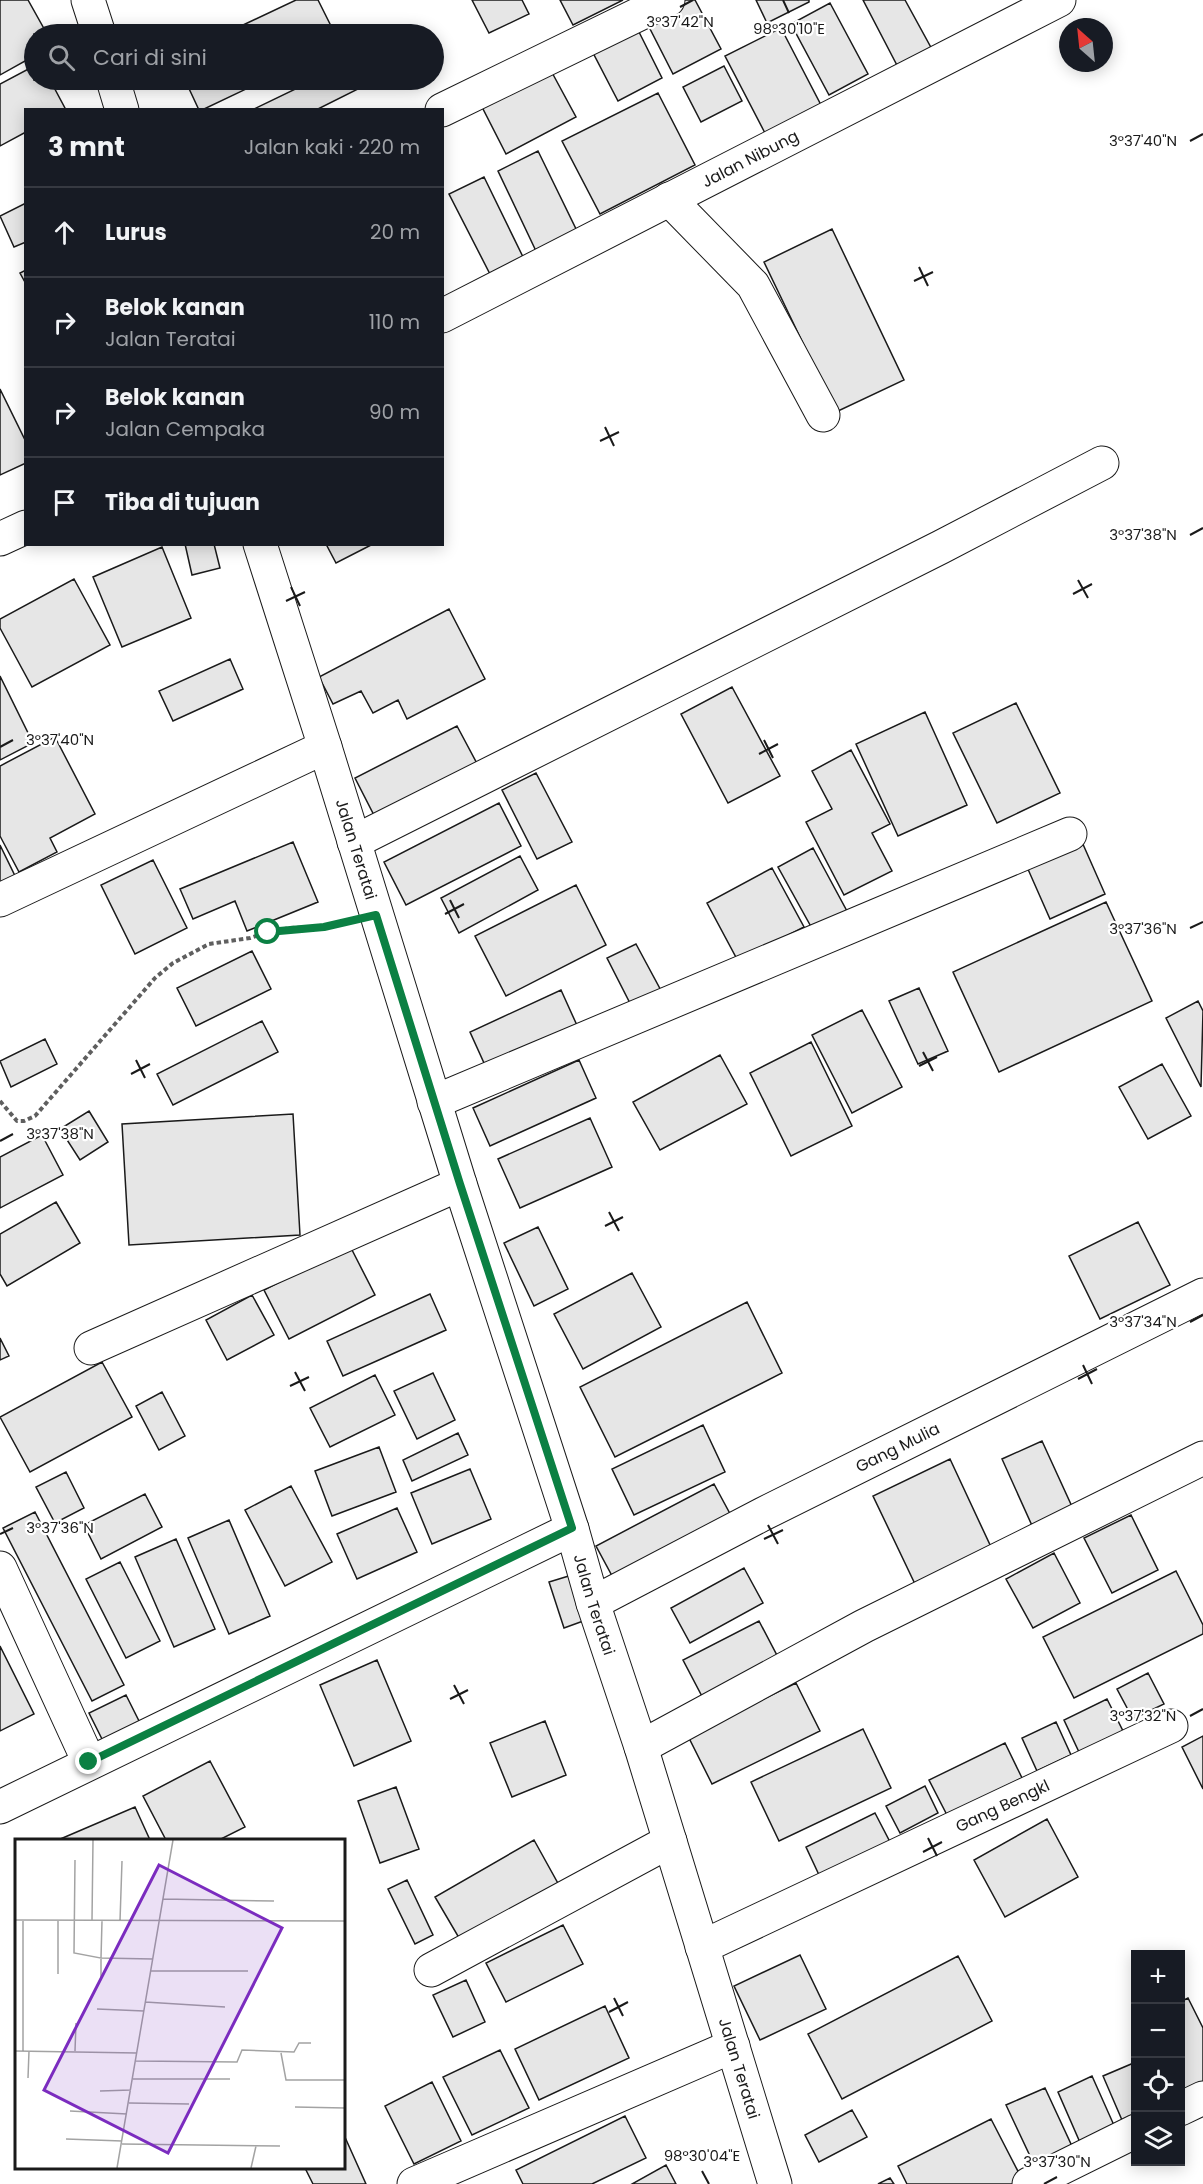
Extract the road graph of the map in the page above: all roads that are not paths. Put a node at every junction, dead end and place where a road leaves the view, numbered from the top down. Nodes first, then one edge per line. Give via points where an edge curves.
1 (88, 0) edge
2 (668, 0) edge
3 (1059, 0) edge
4 (96, 24) edge
5 (116, 90) edge
6 (121, 108) edge
7 (444, 109) edge
8 (669, 199) junction
9 (444, 315) edge
10 (823, 414) dead end
11 (1102, 463) dead end
12 (24, 528) edge
13 (0, 539) edge
14 (261, 546) edge
15 (325, 747) junction
16 (1070, 834) dead end
17 (354, 842) junction
18 (0, 900) edge
19 (434, 1102) junction
20 (460, 1184) junction
21 (1203, 1295) edge
22 (91, 1348) dead end
23 (1203, 1458) edge
24 (572, 1528) junction
25 (0, 1568) edge
26 (593, 1603) junction
27 (1171, 1726) dead end
28 (640, 1747) junction
29 (89, 1762) junction
30 (0, 1808) edge
31 (670, 1841) junction
32 (702, 1947) junction
33 (431, 1970) dead end
34 (733, 2046) junction
35 (1203, 2098) edge
36 (1185, 2107) edge
37 (1131, 2134) edge
38 (414, 2184) edge
39 (776, 2184) edge
40 (1029, 2184) edge

1 - 4 street
2 - 7 street
3 - 8 street, Jalan Nibung
5 - 6 street
8 - 9 street, Jalan Nibung
8 - 10 street via 753,285
11 - 17 street
12 - 13 street
14 - 15 street, Jalan Teratai
15 - 17 street, Jalan Teratai
15 - 18 street
16 - 19 street
17 - 19 street, Jalan Teratai
19 - 20 street, Jalan Teratai
20 - 22 street
20 - 24 street, Jalan Teratai
21 - 26 street, Gang Mulia via 762,1514
23 - 28 street via 864,1626
24 - 26 street, Jalan Teratai
24 - 29 street
25 - 29 street
26 - 28 street, Jalan Teratai
27 - 32 street, Gang Bengkl
28 - 31 street, Jalan Teratai
29 - 30 street
31 - 32 street, Jalan Teratai
31 - 33 street
32 - 34 street, Jalan Teratai
34 - 38 street
34 - 39 street, Jalan Teratai
35 - 36 street
37 - 40 street

